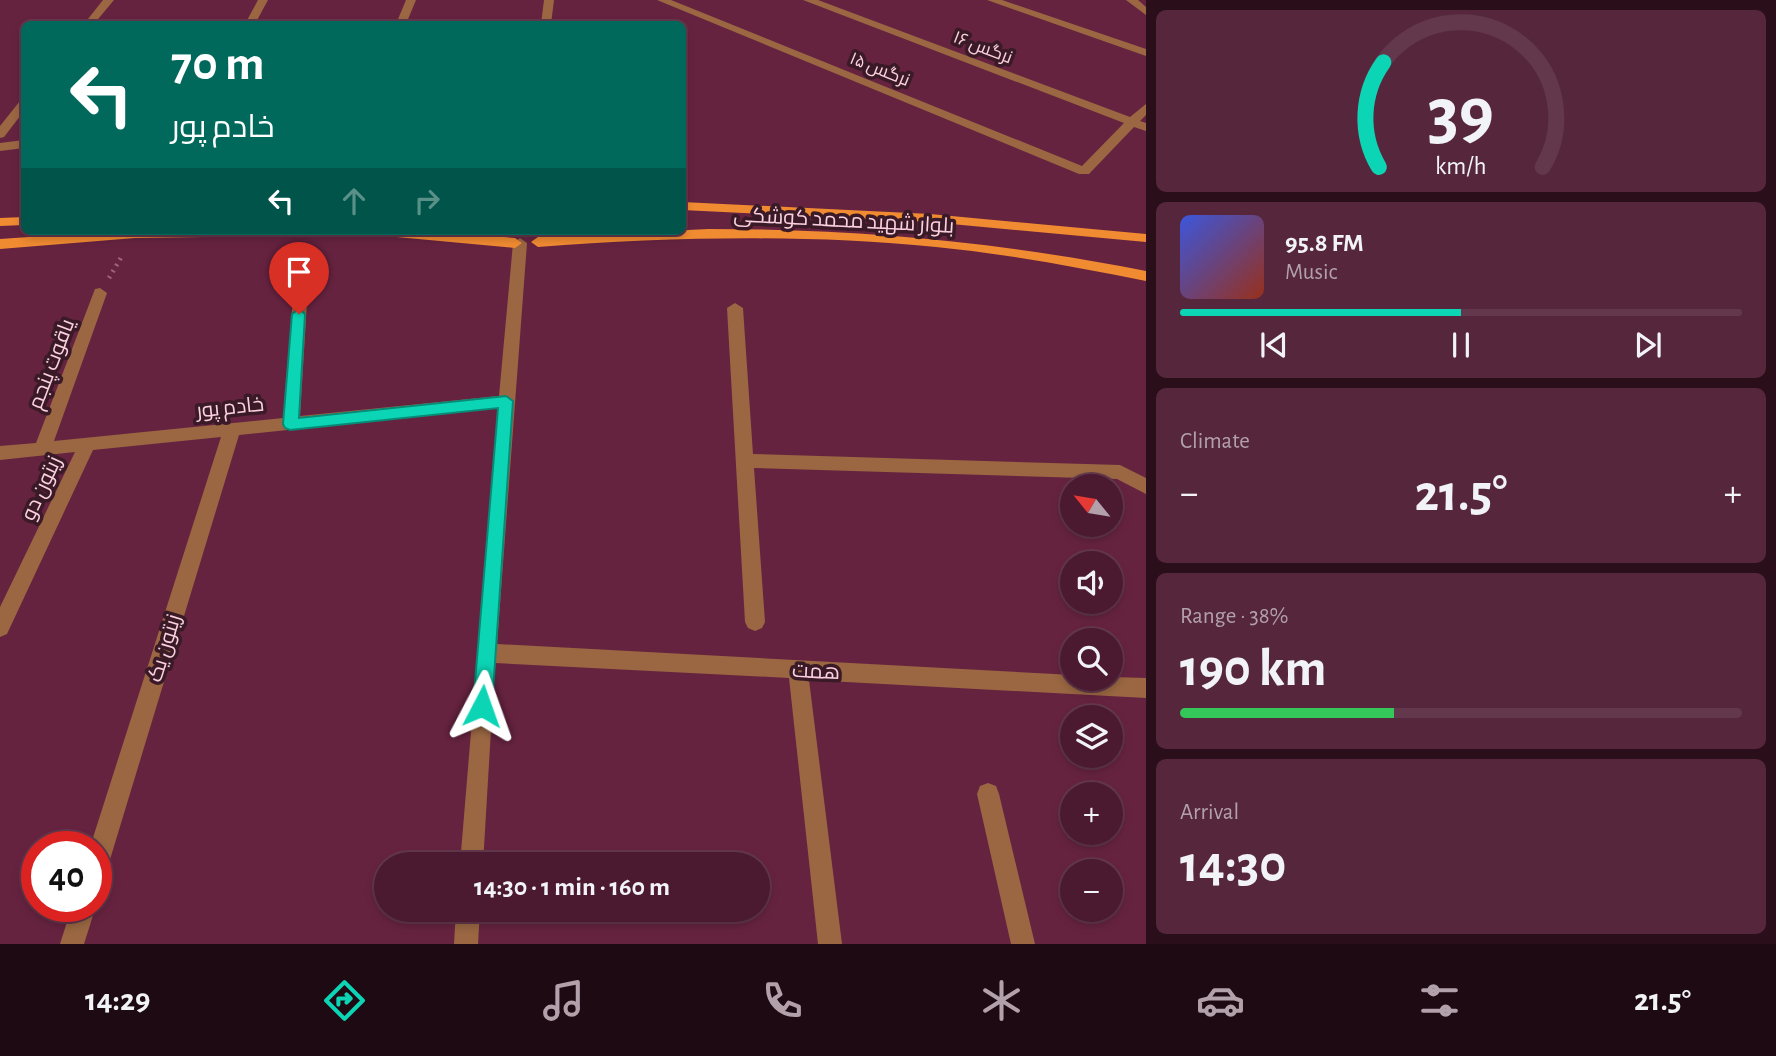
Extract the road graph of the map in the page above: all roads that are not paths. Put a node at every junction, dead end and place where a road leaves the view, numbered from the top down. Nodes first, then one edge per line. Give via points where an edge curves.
1 (109, 0) edge
2 (257, 0) edge
3 (263, 0) edge
4 (411, 0) edge
5 (548, 0) edge
6 (662, 0) edge
7 (808, 0) edge
8 (1132, 0) edge
9 (994, 1) edge
10 (1146, 12) edge
11 (92, 21) edge
12 (252, 21) edge
13 (402, 21) edge
14 (546, 21) edge
15 (1146, 53) edge
16 (21, 108) edge
17 (1146, 108) edge
18 (1133, 122) junction
19 (1146, 127) edge
20 (0, 134) edge
21 (21, 144) edge
22 (0, 147) edge
23 (686, 206) edge
24 (21, 220) edge
25 (0, 222) edge
26 (122, 235) edge
27 (425, 235) edge
28 (497, 235) edge
29 (547, 235) edge
30 (1146, 238) edge
31 (524, 243) junction
32 (0, 244) edge
33 (1146, 276) edge
34 (301, 286) dead end
35 (100, 293) road end
36 (735, 308) dead end
37 (506, 401) junction
38 (290, 424) junction
39 (232, 430) junction
40 (87, 444) junction
41 (42, 449) junction
42 (0, 453) edge
43 (744, 461) junction
44 (1146, 487) edge
45 (755, 622) dead end
46 (0, 628) edge
47 (486, 653) junction
48 (798, 670) junction
49 (1146, 688) edge
50 (988, 794) dead end
51 (107, 831) edge
52 (472, 852) edge
53 (79, 922) edge
54 (467, 922) edge
55 (72, 944) edge
56 (466, 944) edge
57 (830, 944) edge
58 (1023, 944) edge

1 - 11 street
2 - 3 street
3 - 12 street
4 - 13 street
5 - 14 street
6 - 18 street, نرگس ۱۵ via 1084,171
7 - 18 street, نرگس ۱۶
8 - 10 street
9 - 15 street
16 - 20 street
17 - 18 street
18 - 19 street, نرگس ۱۶
21 - 22 street
23 - 30 main road, بلوار شهید محمد کوشکی via 930,218
24 - 25 main road
26 - 32 main road
27 - 31 main road, بلوار شهید محمد کوشکی
28 - 31 main road
29 - 31 main road
31 - 33 main road, بلوار شهید محمد کوشکی via 630,235 833,236 993,249
31 - 37 street
34 - 38 street
35 - 41 street, یاقوت پنجم
36 - 43 street
37 - 38 street, خادم پور
37 - 47 street
38 - 39 street, خادم پور
39 - 40 street, خادم پور
39 - 51 street, زیتون یک
40 - 41 street, خادم پور
40 - 46 street, زیتون دو
41 - 42 street, خادم پور
43 - 44 street via 1120,472
43 - 45 street
47 - 48 street, همت
47 - 52 street
48 - 49 street, همت
48 - 57 street
50 - 58 street
53 - 55 street
54 - 56 street

